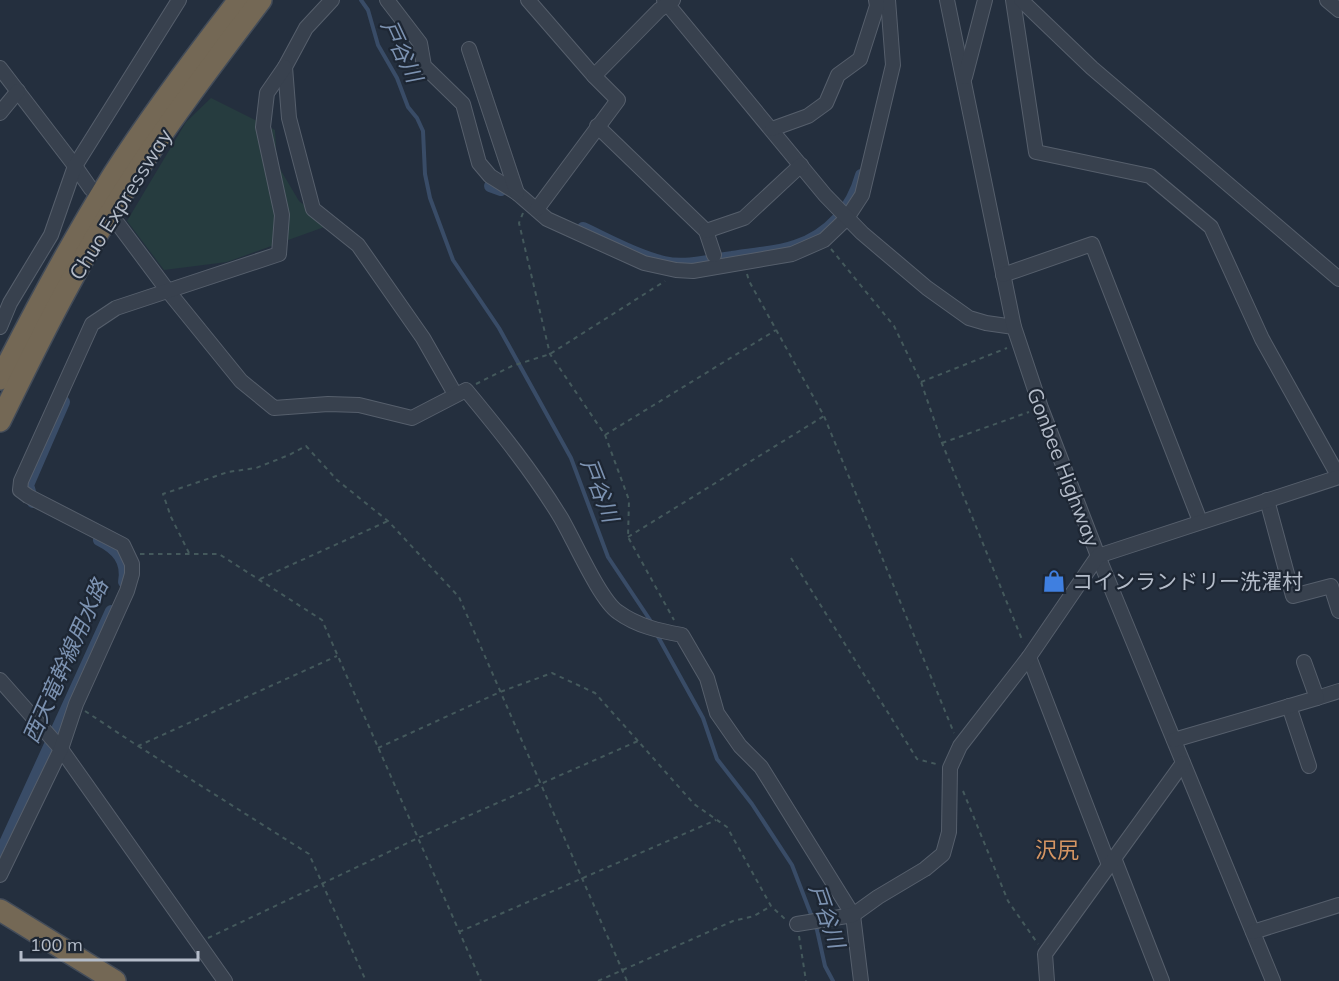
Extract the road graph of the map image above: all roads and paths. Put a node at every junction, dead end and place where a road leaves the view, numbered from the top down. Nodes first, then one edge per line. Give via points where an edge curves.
1 (179, 0) edge
2 (238, 0) edge
3 (261, 0) edge
4 (332, 0) edge
5 (387, 0) edge
6 (528, 0) edge
7 (876, 0) edge
8 (888, 0) edge
9 (947, 0) edge
10 (985, 0) edge
11 (1013, 0) edge
12 (1021, 0) edge
13 (1327, 0) edge
14 (668, 2) edge
15 (1339, 10) edge
16 (469, 50) dead end
17 (285, 67) junction
18 (0, 68) edge
19 (594, 76) junction
20 (964, 78) junction
21 (18, 91) junction
22 (0, 113) edge
23 (597, 126) junction
24 (772, 129) junction
25 (75, 165) junction
26 (801, 165) junction
27 (91, 189) dead end
28 (517, 193) junction
29 (537, 209) junction
30 (848, 218) junction
31 (118, 224) dead end
32 (706, 231) junction
33 (824, 240) junction
34 (714, 255) dead end
35 (745, 263) junction
36 (693, 271) junction
37 (1003, 275) junction
38 (1339, 279) edge
39 (168, 291) junction
40 (0, 327) edge
41 (1014, 327) junction
42 (776, 330) junction
43 (1019, 343) junction
44 (550, 354) junction
45 (0, 379) edge
46 (921, 382) junction
47 (460, 392) junction
48 (1041, 408) junction
49 (824, 416) junction
50 (0, 421) edge
51 (605, 435) junction
52 (942, 443) junction
53 (1339, 477) edge
54 (1267, 500) junction
55 (388, 521) junction
56 (1200, 521) junction
57 (628, 537) junction
58 (189, 553) junction
59 (128, 554) junction
60 (1098, 556) junction
61 (790, 558) dead end
62 (259, 579) junction
63 (1339, 611) edge
64 (682, 635) junction
65 (337, 656) junction
66 (1029, 657) junction
67 (1304, 662) dead end
68 (0, 680) edge
69 (1339, 691) edge
70 (500, 692) junction
71 (1317, 698) junction
72 (75, 704) junction
73 (1289, 706) junction
74 (1174, 740) junction
75 (638, 741) junction
76 (138, 746) junction
77 (960, 746) junction
78 (378, 748) junction
79 (61, 749) junction
80 (1183, 763) junction
81 (1309, 766) dead end
82 (950, 768) junction
83 (540, 785) junction
84 (962, 787) dead end
85 (716, 819) junction
86 (418, 838) junction
87 (1112, 861) junction
88 (0, 875) edge
89 (581, 878) junction
90 (324, 883) junction
91 (1339, 905) edge
92 (771, 906) junction
93 (0, 910) edge
94 (853, 915) junction
95 (803, 924) junction
96 (459, 932) junction
97 (1253, 932) junction
98 (197, 943) junction
99 (1045, 959) junction
100 (622, 970) junction
101 (115, 981) edge
102 (225, 981) edge
103 (366, 981) edge
104 (481, 981) edge
105 (598, 981) edge
106 (627, 981) edge
107 (806, 981) edge
108 (861, 981) edge
109 (1047, 981) edge
110 (1056, 981) edge
111 (1162, 981) edge
112 (1273, 981) edge

1 - 25 street
2 - 45 highway, Chuo Expressway via 113,175
3 - 50 highway, Chuo Expressway via 126,186 75,274
4 - 17 street via 306,27
5 - 28 street via 420,43 424,66 463,104 479,163 490,176
6 - 19 street
7 - 24 street via 860,59 838,75 826,103 808,116
8 - 30 street via 893,65 862,195
9 - 20 street, Gonbee Highway
10 - 20 street
11 - 53 street via 1036,152 1150,176 1211,227 1262,339
12 - 38 street via 1092,68
13 - 15 street
14 - 19 street
14 - 24 street
16 - 28 street
17 - 39 street via 267,93 262,127 282,215 279,254
17 - 47 street via 289,118 313,209 358,245
18 - 21 street
19 - 23 street via 618,100
20 - 37 street, Gonbee Highway
21 - 22 street
21 - 25 street
23 - 29 street
23 - 32 street
24 - 26 street
25 - 27 street
25 - 40 street via 51,235
26 - 30 street
26 - 32 street via 744,218
28 - 29 street
28 - 44 path via 523,212 519,223
29 - 36 street via 547,219 644,263
30 - 33 street
30 - 41 street via 927,288 969,318
31 - 39 street
32 - 34 street
33 - 35 street via 792,254
33 - 46 path via 894,326
35 - 36 street
35 - 42 path via 749,281
36 - 44 path via 664,281
37 - 41 street, Gonbee Highway
37 - 56 street via 1092,244
39 - 47 street via 240,381 274,408 359,405 412,418
39 - 59 street via 116,308 92,324 21,481 20,490 28,496 123,545
41 - 43 street, Gonbee Highway
42 - 49 path
42 - 51 path
43 - 46 path
43 - 48 street, Gonbee Highway
44 - 47 path via 512,366
44 - 51 path
46 - 52 path
47 - 64 street via 522,458 615,611 633,622
48 - 52 path
48 - 60 street, Gonbee Highway
49 - 57 path
49 - 77 path
51 - 57 path via 629,500
52 - 66 path
53 - 54 street
54 - 56 street
54 - 63 street via 1293,596 1331,585
55 - 58 path via 337,480 306,446 256,468 228,472 163,494
55 - 62 path
55 - 70 path via 459,597
56 - 60 street
57 - 64 path
58 - 59 path
58 - 62 path via 219,554
59 - 72 street via 132,574 127,591
60 - 66 street
60 - 74 street, Gonbee Highway
61 - 82 path via 917,759
62 - 65 path via 322,620
64 - 94 street via 707,678 717,712 740,746 761,767
65 - 76 path
65 - 78 path
66 - 77 street
66 - 87 street
67 - 71 street
68 - 79 street
69 - 71 street
70 - 75 path via 552,674 595,693
70 - 78 path
70 - 83 path
71 - 73 street
72 - 76 path
72 - 79 street
73 - 74 street
73 - 81 street
74 - 80 street, Gonbee Highway
75 - 83 path
75 - 85 path via 694,804
76 - 90 path via 309,854
77 - 82 street
78 - 86 path
79 - 88 street
79 - 98 street
80 - 87 street
80 - 97 street, Gonbee Highway
82 - 94 street via 949,832 943,854
83 - 86 path
83 - 89 path
84 - 99 path via 1008,901
85 - 89 path
85 - 92 path via 727,827
86 - 90 path
86 - 96 path
87 - 99 street
87 - 111 street
89 - 96 path
89 - 100 path
90 - 98 path
90 - 103 path
91 - 97 street
92 - 95 path via 784,919
92 - 100 path
93 - 101 highway
94 - 95 street
94 - 108 street
95 - 107 path
96 - 104 path
97 - 112 street, Gonbee Highway
98 - 102 street
99 - 109 street
99 - 110 street
100 - 105 path
100 - 106 path

